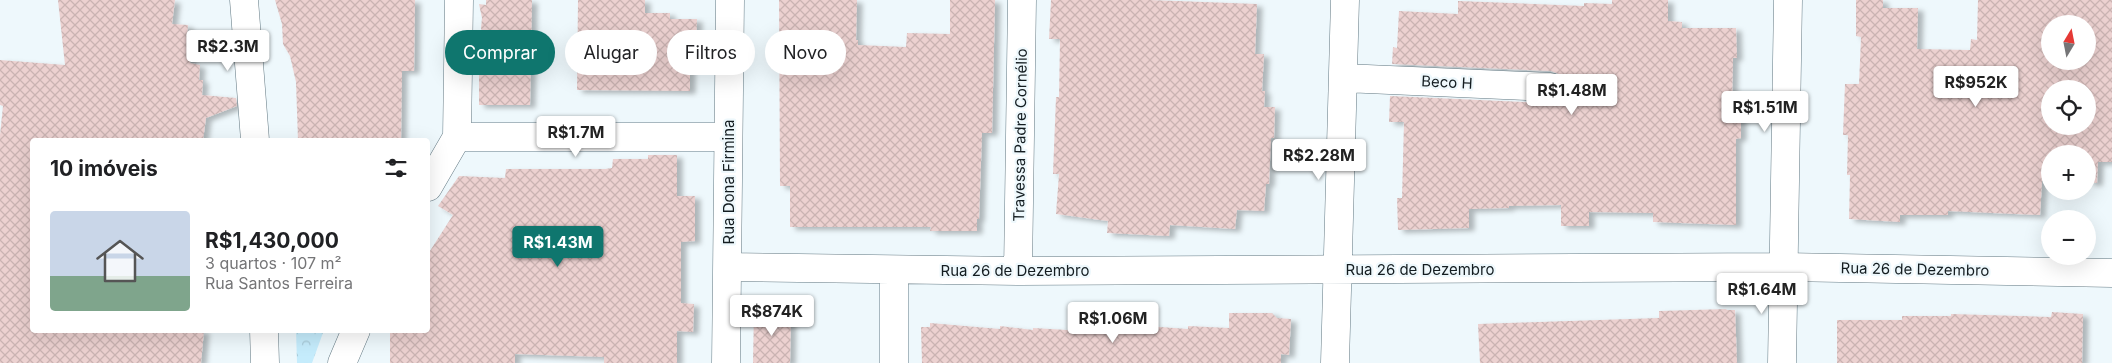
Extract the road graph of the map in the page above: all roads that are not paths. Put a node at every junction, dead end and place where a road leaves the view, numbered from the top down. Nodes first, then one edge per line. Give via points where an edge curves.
1 (244, 0) edge
2 (459, 0) edge
3 (730, 0) edge
4 (1022, 0) edge
5 (1345, 0) edge
6 (1788, 0) edge
7 (1344, 78) junction
8 (1550, 87) dead end
9 (457, 137) junction
10 (728, 137) junction
11 (255, 138) edge
12 (430, 184) edge
13 (728, 267) junction
14 (1785, 267) junction
15 (1337, 269) junction
16 (894, 270) junction
17 (1018, 271) junction
18 (2112, 272) edge
19 (264, 333) edge
20 (355, 333) edge
21 (265, 363) edge
22 (342, 363) edge
23 (726, 363) edge
24 (894, 363) edge
25 (1335, 363) edge
26 (1782, 363) edge

1 - 11 street
2 - 9 street
3 - 10 street, Rua Dona Firmina
4 - 17 street, Travessa Padre Cornélio
5 - 7 street
6 - 14 street
7 - 8 street, Beco H
7 - 15 street
9 - 10 street
9 - 12 street
10 - 13 street, Rua Dona Firmina
13 - 16 street, Rua 26 de Dezembro
13 - 23 street, Rua Dona Firmina
14 - 15 street, Rua 26 de Dezembro
14 - 18 street, Rua 26 de Dezembro
14 - 26 street
15 - 17 street, Rua 26 de Dezembro
15 - 25 street
16 - 17 street, Rua 26 de Dezembro
16 - 24 street
19 - 21 street
20 - 22 street

